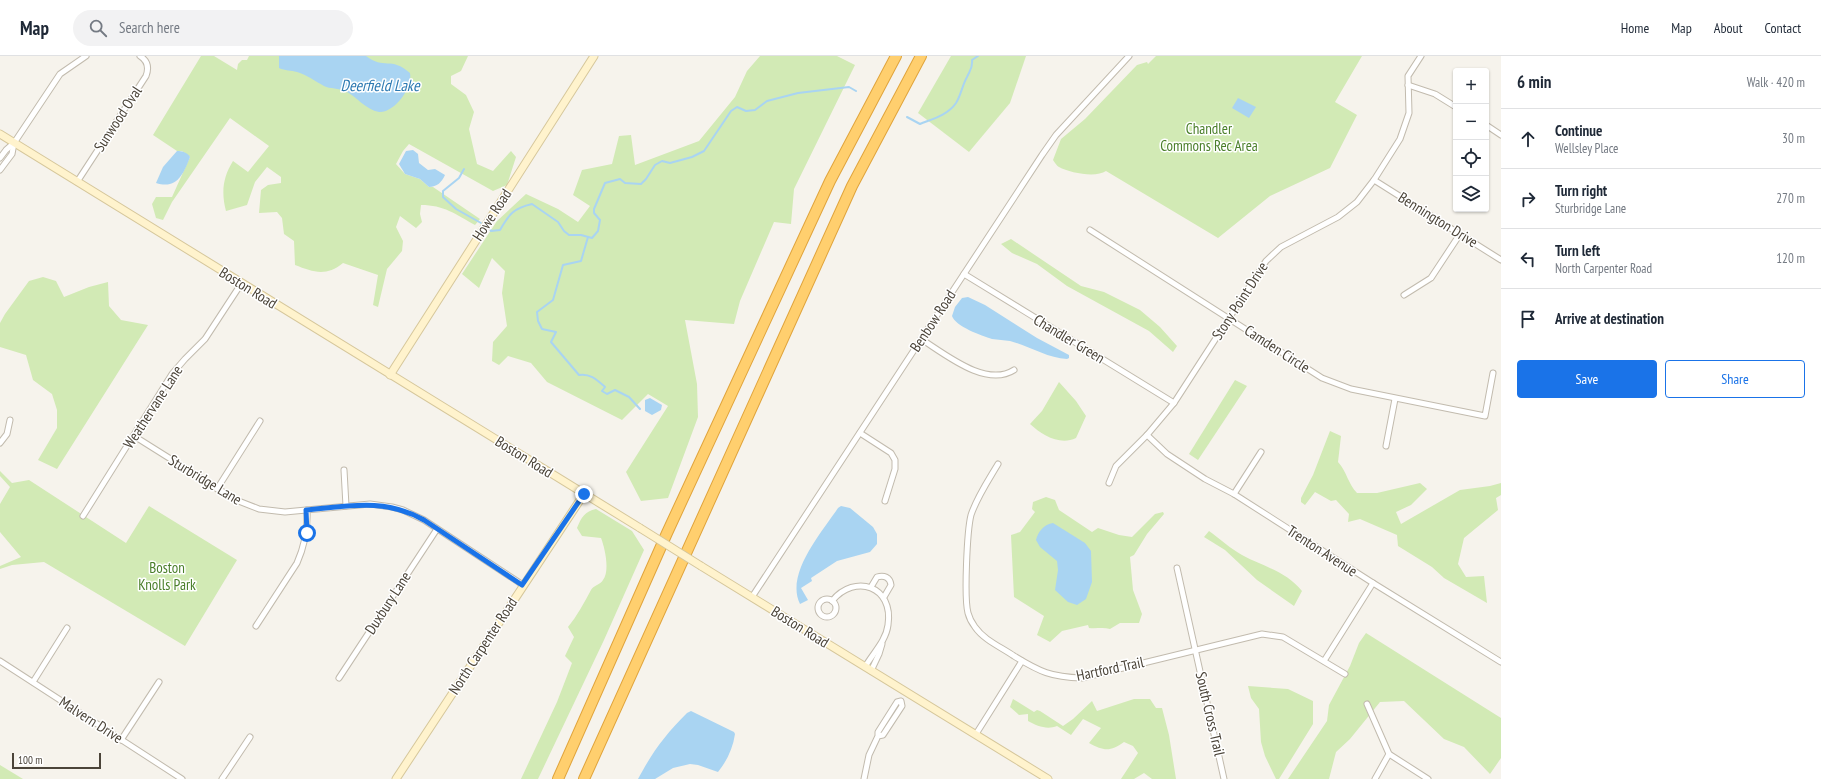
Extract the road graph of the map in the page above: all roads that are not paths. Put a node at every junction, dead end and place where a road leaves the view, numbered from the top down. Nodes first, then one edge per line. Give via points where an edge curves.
1 (86, 56) edge
2 (140, 56) edge
3 (594, 56) edge
4 (896, 56) edge
5 (922, 56) edge
6 (1129, 56) edge
7 (1421, 56) edge
8 (1408, 85) junction
9 (1453, 105) edge
10 (1489, 127) edge
11 (0, 134) edge
12 (1501, 135) edge
13 (14, 143) junction
14 (0, 158) edge
15 (0, 170) edge
16 (1374, 180) junction
17 (77, 182) junction
18 (1090, 230) dead end
19 (1460, 234) junction
20 (1501, 260) edge
21 (964, 274) junction
22 (241, 284) junction
23 (1404, 295) dead end
24 (1229, 319) junction
25 (921, 339) junction
26 (1014, 370) dead end
27 (1493, 373) dead end
28 (390, 375) junction
29 (1395, 398) junction
30 (1174, 403) junction
31 (10, 420) dead end
32 (260, 420) dead end
33 (860, 433) junction
34 (1147, 435) junction
35 (134, 436) junction
36 (0, 443) edge
37 (1386, 446) dead end
38 (1261, 452) dead end
39 (998, 464) dead end
40 (344, 470) dead end
41 (1108, 483) dead end
42 (217, 489) junction
43 (584, 494) junction
44 (1234, 494) junction
45 (885, 501) dead end
46 (346, 506) junction
47 (306, 510) junction
48 (83, 516) dead end
49 (437, 528) junction
50 (1177, 568) dead end
51 (1373, 583) junction
52 (522, 585) junction
53 (871, 587) junction
54 (752, 597) junction
55 (884, 597) junction
56 (832, 601) dead end
57 (256, 626) dead end
58 (67, 628) dead end
59 (1195, 650) junction
60 (0, 661) edge
61 (1022, 661) junction
62 (1324, 661) junction
63 (1501, 662) edge
64 (868, 669) junction
65 (1345, 674) dead end
66 (339, 678) dead end
67 (33, 682) junction
68 (159, 682) dead end
69 (907, 692) junction
70 (1367, 704) dead end
71 (976, 734) junction
72 (250, 737) dead end
73 (121, 740) junction
74 (1390, 754) junction
75 (182, 779) edge
76 (222, 779) edge
77 (396, 779) edge
78 (558, 779) edge
79 (584, 779) edge
80 (864, 779) edge
81 (1048, 779) edge
82 (1224, 779) edge
83 (1375, 779) edge
84 (1428, 779) edge

1 - 13 street via 60,74
2 - 17 street, Sunwood Oval via 147,63 146,76
3 - 28 street, Howe Road
4 - 78 highway via 830,181 667,533
5 - 79 highway via 852,186
6 - 21 street, Benbow Road via 1056,135
7 - 8 street, Stony Point Drive via 1408,76
8 - 9 street via 1435,94
8 - 16 street, Stony Point Drive via 1409,113 1400,139
10 - 12 street
11 - 13 street, Boston Road
13 - 14 street
13 - 15 street via 12,154
13 - 17 street, Boston Road
16 - 19 street, Bennington Drive
16 - 24 street, Stony Point Drive via 1357,202 1338,217 1281,247 1266,261
17 - 22 street, Boston Road
18 - 24 street, Camden Circle
19 - 20 street, Bennington Drive
19 - 23 street via 1431,278
21 - 25 street, Benbow Road
21 - 30 street, Chandler Green
22 - 28 street, Boston Road
22 - 35 street, Weathervane Lane via 205,339 175,371
24 - 29 street, Camden Circle via 1322,378 1351,389
24 - 30 street, Stony Point Drive
25 - 26 street via 972,370 999,375
25 - 33 street, Benbow Road
27 - 29 street, Camden Circle via 1485,416
28 - 43 street, Boston Road
29 - 37 street
30 - 34 street, Stony Point Drive
31 - 36 street via 7,434
32 - 42 street
33 - 45 street via 896,460
33 - 54 street, Benbow Road
34 - 41 street, Stony Point Drive via 1116,466
34 - 44 street, Trenton Avenue via 1166,454
35 - 42 street, Sturbridge Lane
35 - 48 street, Weathervane Lane
38 - 44 street
39 - 61 street, Hartford Trail via 981,491 971,517 966,600 968,614 974,627
40 - 46 street
42 - 47 street, Sturbridge Lane via 259,509 285,512
43 - 52 street, North Carpenter Road
43 - 54 street, Boston Road, bridge
44 - 51 street, Trenton Avenue
46 - 47 street, Sturbridge Lane
46 - 49 street, Sturbridge Lane via 370,504 392,507 414,514
47 - 57 street via 307,533 302,553
49 - 52 street, Sturbridge Lane
49 - 66 street, Duxbury Lane
50 - 59 street, South Cross Trail
51 - 62 street
51 - 63 street, Trenton Avenue
52 - 77 street, North Carpenter Road
53 - 55 street
53 - 55 street via 877,577 882,576 890,580 891,585
53 - 56 street via 844,590
54 - 64 street, Boston Road
55 - 64 street via 889,618 887,631 882,644 874,652
58 - 67 street
59 - 61 street, Hartford Trail via 1082,678 1050,675
59 - 62 street, Hartford Trail via 1262,634 1276,635
59 - 82 street, South Cross Trail
60 - 67 street, Malvern Drive
61 - 71 street
62 - 65 street, Hartford Trail
64 - 69 street, Boston Road
67 - 73 street, Malvern Drive
68 - 73 street
69 - 71 street, Boston Road
69 - 80 street via 901,701 902,706 883,735 878,736 869,755
70 - 74 street
71 - 81 street, Boston Road
72 - 76 street
73 - 75 street, Malvern Drive
74 - 83 street
74 - 84 street

